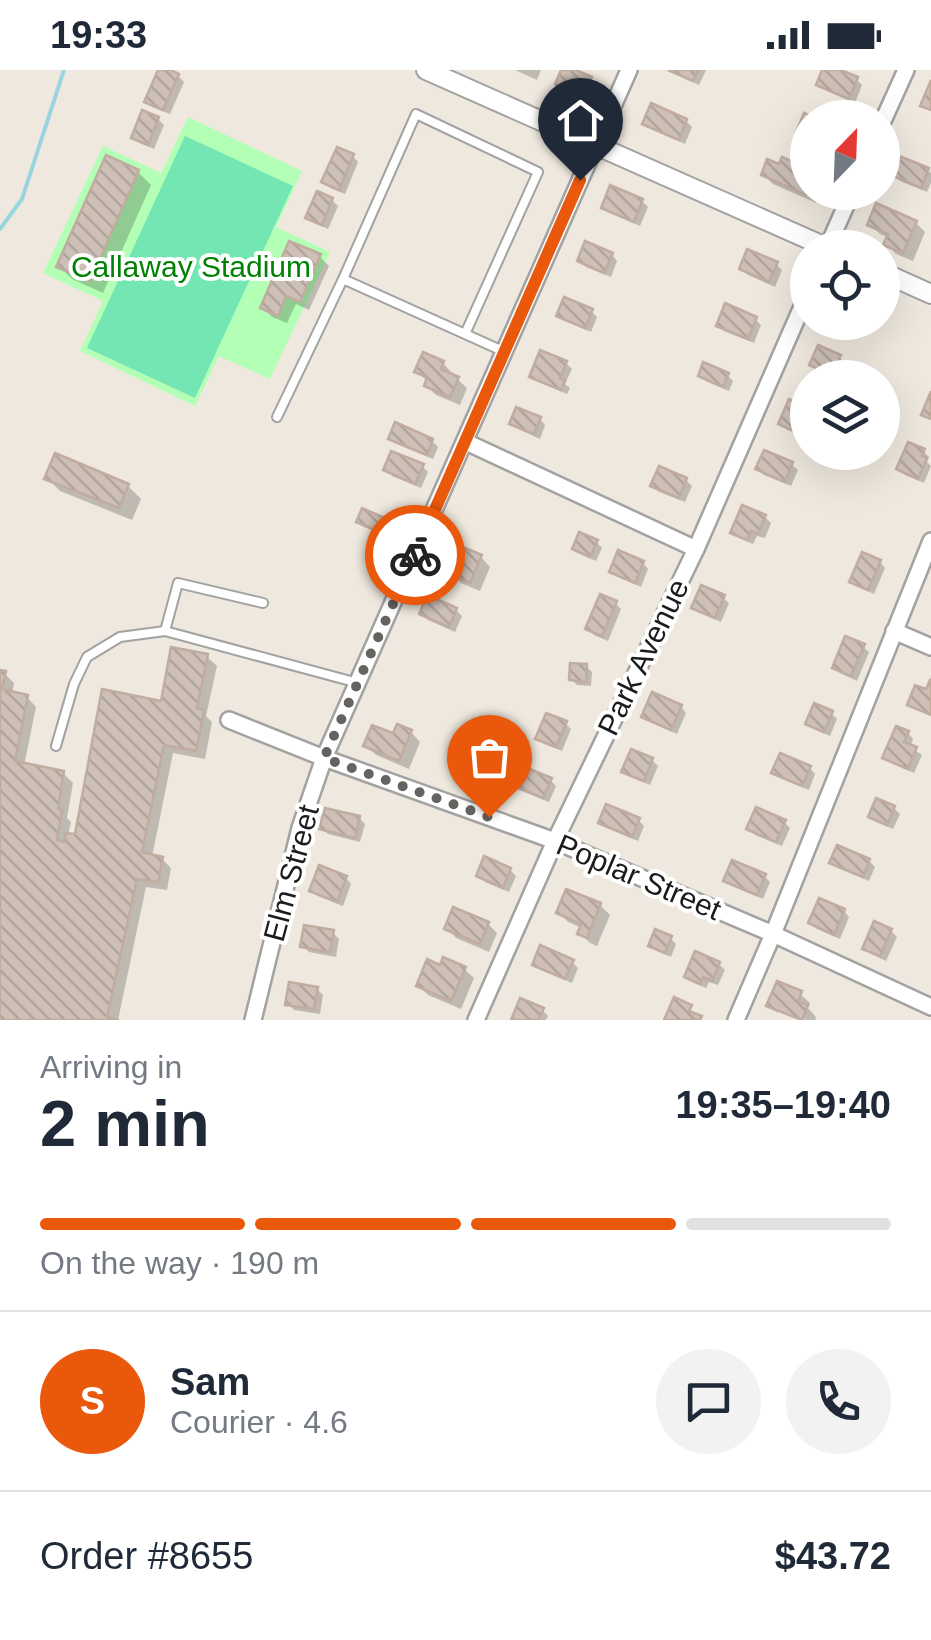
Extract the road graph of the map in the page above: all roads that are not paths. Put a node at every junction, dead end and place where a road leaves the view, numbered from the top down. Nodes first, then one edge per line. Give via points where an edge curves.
1 (426, 70) edge
2 (629, 70) edge
3 (906, 70) edge
4 (892, 100) edge
5 (596, 146) junction
6 (790, 230) edge
7 (342, 278) junction
8 (900, 280) edge
9 (931, 294) edge
10 (465, 334) junction
11 (790, 334) edge
12 (505, 352) junction
13 (278, 416) dead end
14 (466, 442) junction
15 (931, 541) edge
16 (696, 549) junction
17 (263, 603) dead end
18 (894, 631) junction
19 (166, 632) junction
20 (931, 647) edge
21 (358, 684) junction
22 (229, 720) dead end
23 (56, 746) dead end
24 (324, 758) junction
25 (555, 840) junction
26 (773, 934) junction
27 (931, 1007) edge
28 (254, 1020) edge
29 (476, 1020) edge
30 (736, 1020) edge

1 - 5 street
2 - 5 street, Elm Street
3 - 4 street
5 - 6 street
5 - 12 street, Elm Street
7 - 10 lane
7 - 10 lane via 416,114 538,172
7 - 13 lane
8 - 9 street
10 - 12 lane
11 - 16 street, Park Avenue
12 - 14 street, Elm Street
14 - 16 street
14 - 21 street, Elm Street
15 - 18 street
16 - 25 street, Park Avenue
17 - 19 lane via 178,583
18 - 20 street
18 - 26 street
19 - 21 lane
19 - 23 lane via 120,637 88,657
21 - 24 street, Elm Street
22 - 24 street, Poplar Street
24 - 25 street, Poplar Street
24 - 28 street, Elm Street via 300,828
25 - 26 street, Poplar Street
25 - 29 street, Park Avenue
26 - 27 street, Poplar Street
26 - 30 street

